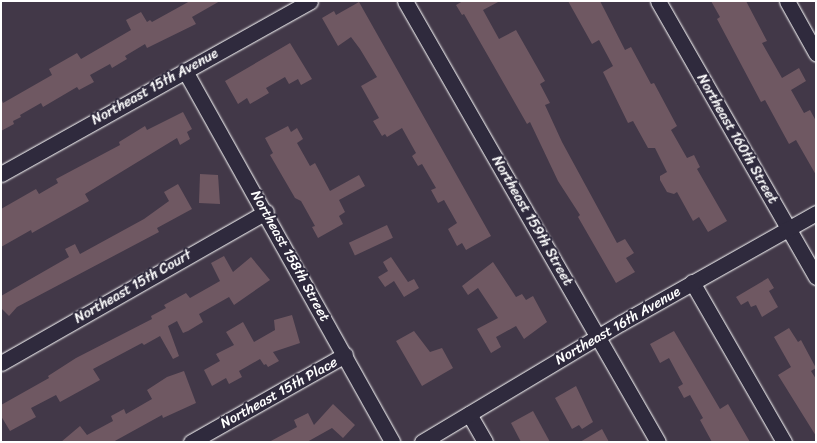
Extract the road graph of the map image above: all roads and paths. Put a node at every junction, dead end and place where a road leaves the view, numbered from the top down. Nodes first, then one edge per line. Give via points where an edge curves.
1 (310, 1) edge
2 (405, 1) edge
3 (658, 1) edge
4 (787, 1) edge
5 (816, 53) edge
6 (185, 71) junction
7 (1, 174) edge
8 (266, 212) junction
9 (816, 212) edge
10 (788, 229) junction
11 (816, 277) edge
12 (692, 282) junction
13 (598, 336) junction
14 (345, 355) junction
15 (1, 363) edge
16 (469, 414) junction
17 (191, 442) edge
18 (392, 442) edge
19 (422, 442) edge
20 (485, 442) edge
21 (658, 442) edge
22 (784, 442) edge

1 - 6 street, Northeast 15th Avenue
2 - 13 street, Northeast 159th Street
3 - 10 street, Northeast 160th Street
4 - 5 street
6 - 7 street, Northeast 15th Avenue
6 - 8 street, Northeast 158th Street
8 - 14 street, Northeast 158th Street
8 - 15 street, Northeast 15th Court
9 - 10 street, Northeast 16th Avenue
10 - 11 street, Northeast 160th Street
10 - 12 street, Northeast 16th Avenue
12 - 13 street, Northeast 16th Avenue
12 - 22 street
13 - 16 street, Northeast 16th Avenue
13 - 21 street, Northeast 159th Street
14 - 17 street, Northeast 15th Place
14 - 18 street, Northeast 158th Street
16 - 19 street, Northeast 16th Avenue
16 - 20 street

